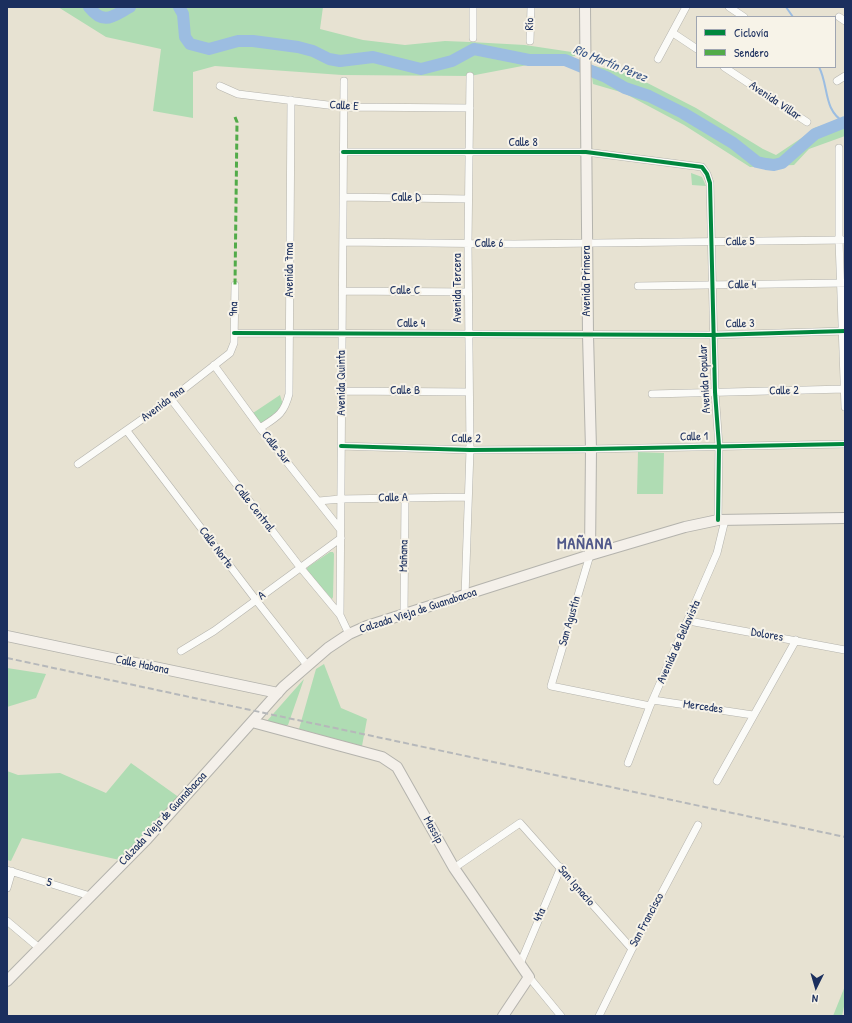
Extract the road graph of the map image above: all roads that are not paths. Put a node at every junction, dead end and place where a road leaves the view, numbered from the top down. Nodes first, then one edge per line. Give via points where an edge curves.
1 (473, 7) edge
2 (531, 7) edge
3 (585, 7) edge
4 (686, 7) edge
5 (728, 7) edge
6 (742, 16) edge
7 (673, 32) junction
8 (473, 38) dead end
9 (530, 41) dead end
10 (696, 48) edge
11 (658, 59) dead end
12 (726, 68) edge
13 (470, 76) dead end
14 (845, 76) edge
15 (344, 81) dead end
16 (837, 81) dead end
17 (220, 86) dead end
18 (291, 100) junction
19 (344, 107) junction
20 (470, 108) junction
21 (807, 122) dead end
22 (839, 148) dead end
23 (343, 152) junction
24 (586, 152) junction
25 (469, 153) junction
26 (702, 167) joint
27 (344, 198) junction
28 (468, 198) junction
29 (842, 240) edge
30 (343, 242) junction
31 (711, 242) junction
32 (587, 243) junction
33 (468, 244) junction
34 (843, 283) edge
35 (235, 285) dead end
36 (712, 285) junction
37 (638, 286) dead end
38 (343, 291) junction
39 (468, 292) junction
40 (843, 331) edge
41 (234, 333) junction
42 (289, 333) junction
43 (342, 334) junction
44 (468, 334) junction
45 (588, 335) junction
46 (713, 335) junction
47 (214, 365) junction
48 (844, 389) edge
49 (342, 391) junction
50 (469, 392) junction
51 (715, 392) junction
52 (652, 394) dead end
53 (171, 399) junction
54 (845, 407) edge
55 (260, 428) junction
56 (127, 430) junction
57 (845, 444) edge
58 (341, 446) junction
59 (719, 446) junction
60 (591, 449) junction
61 (470, 450) junction
62 (78, 464) dead end
63 (467, 497) junction
64 (405, 498) junction
65 (340, 499) junction
66 (319, 501) junction
67 (845, 518) edge
68 (722, 520) junction
69 (340, 529) junction
70 (341, 538) junction
71 (590, 555) junction
72 (300, 567) junction
73 (466, 596) junction
74 (256, 600) junction
75 (340, 614) junction
76 (404, 615) junction
77 (689, 621) junction
78 (349, 634) junction
79 (7, 636) edge
80 (796, 640) junction
81 (845, 650) edge
82 (181, 651) dead end
83 (307, 665) junction
84 (551, 686) joint
85 (278, 693) junction
86 (652, 703) junction
87 (754, 715) junction
88 (252, 722) junction
89 (628, 763) dead end
90 (717, 780) dead end
91 (698, 825) dead end
92 (561, 867) junction
93 (454, 868) junction
94 (9, 871) edge
95 (7, 888) edge
96 (90, 896) junction
97 (7, 921) edge
98 (38, 948) junction
99 (632, 949) junction
100 (520, 964) junction
101 (529, 977) junction
102 (7, 981) edge
103 (504, 1016) edge
104 (561, 1016) edge
105 (599, 1016) edge

1 - 8 street
2 - 9 street, Río
3 - 24 main road, Avenida Primera
4 - 7 street
5 - 6 street
7 - 10 street
7 - 11 street
12 - 21 street, Avenida Villar
13 - 20 street, Avenida Tercera
14 - 16 street
15 - 19 street, Avenida Quinta
17 - 18 street, Calle E via 238,94
18 - 19 street, Calle E
18 - 42 street, Avenida 7ma
19 - 20 street, Calle E
19 - 23 street, Avenida Quinta
20 - 25 street, Avenida Tercera
22 - 29 street
23 - 25 street, Calle 8
23 - 27 street, Avenida Quinta
24 - 25 street, Calle 8
24 - 26 street, Calle 8
24 - 32 main road, Avenida Primera
25 - 28 street, Avenida Tercera
26 - 31 street, Avenida Popular via 710,183
27 - 28 street, Calle D
27 - 30 street, Avenida Quinta
28 - 33 street, Avenida Tercera
29 - 31 street, Calle 5
29 - 34 street
30 - 33 street, Calle 6
30 - 38 street, Avenida Quinta
31 - 32 street, Calle 5
31 - 36 street, Avenida Popular
32 - 33 street, Calle 6
32 - 45 main road, Avenida Primera
33 - 39 street, Avenida Tercera
34 - 36 street, Calle 4
34 - 40 street
35 - 41 street, 9na
36 - 37 street, Calle 4
36 - 46 street, Avenida Popular
38 - 39 street, Calle C
38 - 43 street, Avenida Quinta
39 - 44 street, Avenida Tercera
40 - 46 street, Calle 3
40 - 48 street
41 - 42 street, Calle 4
41 - 47 street, Avenida 9na via 230,353
42 - 43 street, Calle 4
42 - 55 street, Avenida 7ma via 286,408
43 - 44 street, Calle 4
43 - 49 street, Avenida Quinta
44 - 45 street, Calle 4
44 - 50 street, Avenida Tercera
45 - 46 street, Calle 3
45 - 60 main road, Avenida Primera
46 - 51 street, Avenida Popular
47 - 53 street, Avenida 9na
47 - 55 street, Calle Sur
48 - 51 street, Calle 2
48 - 54 street
49 - 50 street, Calle B
49 - 58 street, Avenida Quinta
50 - 61 street, Avenida Tercera
51 - 52 street, Calle 2
51 - 59 street, Avenida Popular
53 - 56 street, Avenida 9na
53 - 72 street, Calle Central
55 - 66 street, Calle Sur
56 - 62 street, Avenida 9na
56 - 74 street, Calle Norte
57 - 59 street, Calle 1
58 - 61 street, Calle 2
58 - 65 street, Avenida Quinta
59 - 60 street, Calle 1
59 - 68 street, Avenida Popular
60 - 61 street, Calle 2
60 - 71 main road, Avenida Primera
61 - 63 street, Avenida Tercera
63 - 64 street, Calle A
63 - 73 street, Avenida Tercera
64 - 65 street, Calle A
64 - 76 street, Mañana
65 - 66 street, Calle A
65 - 69 street, Avenida Quinta
66 - 69 street, Calle Sur
67 - 68 main road, Calzada Vieja de Guanabacoa
68 - 71 main road, Calzada Vieja de Guanabacoa via 685,527
68 - 77 street, Avenida de Bellavista via 717,553
69 - 70 street, Avenida Quinta
70 - 72 street, A
70 - 75 street, Avenida Quinta
71 - 73 main road, Calzada Vieja de Guanabacoa
71 - 84 street, San Agustín
72 - 74 street, A
72 - 75 street, Calle Central
73 - 76 main road, Calzada Vieja de Guanabacoa
74 - 82 street, A via 214,631
74 - 83 street, Calle Norte
75 - 78 street, Avenida Quinta
76 - 78 main road, Calzada Vieja de Guanabacoa
77 - 80 street, Dolores
77 - 86 street, Avenida de Bellavista
78 - 83 main road, Calzada Vieja de Guanabacoa
79 - 85 main road, Calle Habana
80 - 81 street, Dolores
80 - 87 street
83 - 85 main road, Calzada Vieja de Guanabacoa
84 - 86 street, Mercedes
85 - 88 main road, Calzada Vieja de Guanabacoa
86 - 87 street, Mercedes
86 - 89 street, Avenida de Bellavista
87 - 90 street
88 - 93 main road, Massip via 382,756 397,767
88 - 96 main road, Calzada Vieja de Guanabacoa via 167,817
91 - 99 street, San Francisco
92 - 93 street, San Ignacio via 520,823
92 - 99 street, San Ignacio
92 - 100 street, 4ta
93 - 100 main road, Massip
94 - 95 street
94 - 96 street, 5
96 - 98 main road, Calzada Vieja de Guanabacoa
97 - 98 street
98 - 102 main road, Calzada Vieja de Guanabacoa
99 - 105 street, San Francisco
100 - 101 main road, Massip
101 - 103 main road
101 - 104 street, Massip

